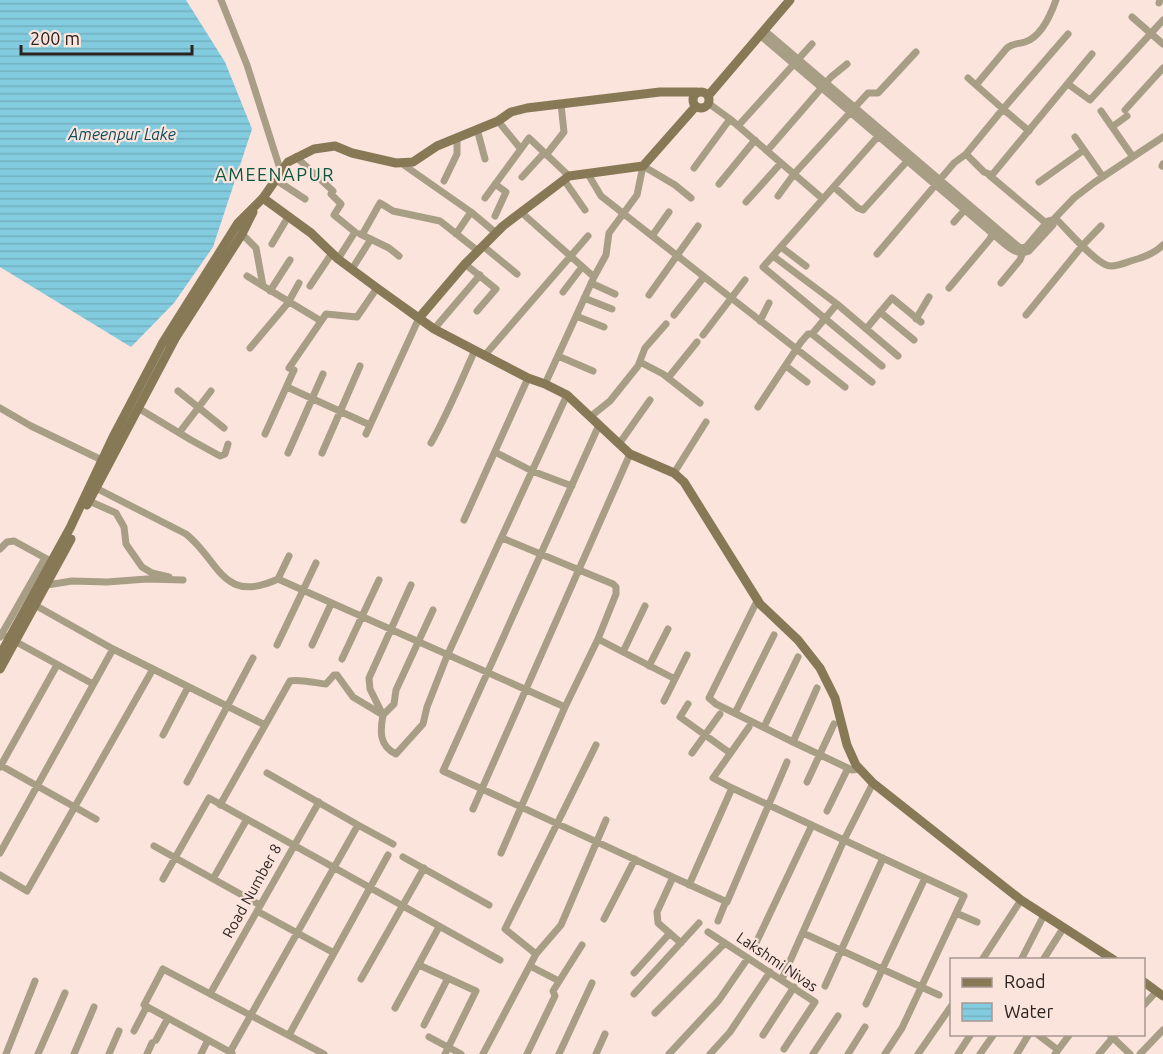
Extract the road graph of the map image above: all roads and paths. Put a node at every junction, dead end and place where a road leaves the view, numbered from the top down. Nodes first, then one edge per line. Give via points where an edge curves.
1 (221, 0) edge
2 (790, 0) edge
3 (1056, 0) edge
4 (1132, 17) dead end
5 (1163, 20) edge
6 (763, 33) junction
7 (1151, 33) junction
8 (1068, 34) dead end
9 (812, 44) dead end
10 (1163, 44) edge
11 (916, 52) dead end
12 (1092, 54) dead end
13 (796, 62) junction
14 (847, 64) dead end
15 (1163, 68) edge
16 (968, 78) dead end
17 (1068, 84) junction
18 (976, 85) junction
19 (824, 86) junction
20 (704, 96) junction
21 (561, 104) junction
22 (1003, 109) junction
23 (853, 110) junction
24 (1101, 111) dead end
25 (730, 119) junction
26 (498, 121) junction
27 (738, 126) junction
28 (1112, 127) junction
29 (477, 129) junction
30 (1029, 131) junction
31 (881, 133) junction
32 (1075, 137) dead end
33 (1163, 137) edge
34 (457, 138) junction
35 (755, 140) junction
36 (520, 148) junction
37 (1084, 150) junction
38 (767, 151) junction
39 (545, 154) junction
40 (966, 154) junction
41 (296, 157) junction
42 (1133, 157) junction
43 (910, 158) junction
44 (485, 159) dead end
45 (401, 163) junction
46 (781, 163) junction
47 (643, 166) junction
48 (694, 168) dead end
49 (588, 174) junction
50 (794, 174) junction
51 (990, 175) junction
52 (278, 176) junction
53 (522, 177) dead end
54 (1103, 177) junction
55 (567, 178) junction
56 (444, 181) dead end
57 (938, 182) junction
58 (1039, 182) dead end
59 (495, 184) junction
60 (719, 184) dead end
61 (834, 187) junction
62 (778, 196) dead end
63 (263, 198) junction
64 (486, 198) dead end
65 (691, 198) dead end
66 (305, 199) dead end
67 (823, 199) junction
68 (746, 202) dead end
69 (256, 207) junction
70 (967, 207) junction
71 (585, 210) dead end
72 (471, 212) junction
73 (669, 212) dead end
74 (522, 213) junction
75 (624, 213) junction
76 (495, 216) dead end
77 (288, 217) junction
78 (1054, 219) junction
79 (954, 222) dead end
80 (1046, 224) junction
81 (698, 226) dead end
82 (1101, 226) dead end
83 (994, 231) junction
84 (358, 233) junction
85 (496, 233) junction
86 (242, 234) junction
87 (456, 234) junction
88 (588, 236) dead end
89 (652, 236) junction
90 (371, 239) junction
91 (272, 244) dead end
92 (1083, 245) junction
93 (1163, 245) edge
94 (781, 247) junction
95 (480, 249) junction
96 (1023, 251) junction
97 (877, 254) dead end
98 (335, 256) junction
99 (399, 256) dead end
100 (676, 256) junction
101 (773, 256) junction
102 (570, 257) junction
103 (290, 260) dead end
104 (465, 264) junction
105 (806, 266) dead end
106 (582, 267) junction
107 (352, 269) junction
108 (516, 274) dead end
109 (480, 275) junction
110 (247, 276) dead end
111 (704, 278) junction
112 (592, 280) junction
113 (745, 280) dead end
114 (299, 283) dead end
115 (1001, 283) dead end
116 (310, 286) dead end
117 (377, 288) junction
118 (949, 288) dead end
119 (267, 289) junction
120 (563, 292) dead end
121 (615, 294) dead end
122 (649, 295) dead end
123 (928, 297) dead end
124 (584, 298) junction
125 (730, 298) junction
126 (288, 303) junction
127 (769, 303) dead end
128 (837, 304) junction
129 (612, 309) dead end
130 (477, 311) dead end
131 (880, 312) junction
132 (674, 315) dead end
133 (1026, 315) dead end
134 (576, 316) junction
135 (419, 318) junction
136 (826, 319) junction
137 (321, 321) junction
138 (760, 321) junction
139 (666, 324) dead end
140 (604, 327) dead end
141 (435, 329) junction
142 (866, 329) junction
143 (812, 334) junction
144 (703, 335) dead end
145 (914, 340) dead end
146 (698, 342) dead end
147 (250, 348) dead end
148 (796, 349) junction
149 (475, 350) junction
150 (485, 355) junction
151 (558, 356) junction
152 (898, 356) dead end
153 (639, 362) junction
154 (360, 366) dead end
155 (786, 366) junction
156 (882, 366) dead end
157 (592, 371) dead end
158 (323, 374) dead end
159 (528, 378) junction
160 (668, 378) junction
161 (807, 382) dead end
162 (872, 382) dead end
163 (545, 384) junction
164 (287, 387) junction
165 (845, 387) dead end
166 (178, 391) dead end
167 (211, 391) dead end
168 (567, 395) junction
169 (312, 398) junction
170 (650, 400) dead end
171 (700, 404) dead end
172 (199, 407) junction
173 (758, 407) dead end
174 (0, 408) edge
175 (138, 408) junction
176 (341, 412) junction
177 (590, 417) junction
178 (706, 422) dead end
179 (370, 425) junction
180 (599, 425) junction
181 (224, 428) dead end
182 (179, 433) junction
183 (265, 434) dead end
184 (366, 434) dead end
185 (431, 443) dead end
186 (228, 444) dead end
187 (619, 444) junction
188 (495, 452) junction
189 (288, 453) dead end
190 (321, 453) dead end
191 (630, 454) junction
192 (105, 462) junction
193 (532, 471) junction
194 (674, 473) junction
195 (93, 486) junction
196 (572, 486) junction
197 (89, 501) junction
198 (464, 520) dead end
199 (502, 537) junction
200 (0, 549) edge
201 (541, 553) junction
202 (289, 556) dead end
203 (49, 559) junction
204 (316, 563) dead end
205 (579, 570) junction
206 (278, 579) junction
207 (379, 580) dead end
208 (44, 583) junction
209 (411, 585) dead end
210 (303, 591) junction
211 (758, 599) junction
212 (33, 604) junction
213 (331, 604) junction
214 (645, 606) dead end
215 (433, 610) dead end
216 (361, 617) junction
217 (668, 628) dead end
218 (390, 630) junction
219 (774, 634) dead end
220 (5, 637) edge
221 (598, 639) junction
222 (418, 643) junction
223 (277, 645) dead end
224 (312, 645) dead end
225 (113, 649) junction
226 (623, 652) junction
227 (0, 655) edge
228 (687, 655) dead end
229 (447, 656) junction
230 (798, 657) dead end
231 (253, 658) dead end
232 (342, 659) dead end
233 (57, 666) junction
234 (650, 666) junction
235 (0, 669) edge
236 (153, 669) junction
237 (488, 672) junction
238 (675, 679) junction
239 (93, 684) junction
240 (189, 687) junction
241 (817, 688) dead end
242 (526, 690) junction
243 (664, 701) dead end
244 (688, 704) dead end
245 (228, 706) junction
246 (565, 707) junction
247 (735, 713) junction
248 (720, 714) dead end
249 (383, 715) junction
250 (834, 724) dead end
251 (265, 725) junction
252 (749, 726) dead end
253 (764, 728) junction
254 (163, 735) dead end
255 (705, 735) junction
256 (793, 742) junction
257 (596, 744) dead end
258 (692, 753) dead end
259 (730, 753) junction
260 (820, 755) junction
261 (787, 762) dead end
262 (0, 766) edge
263 (848, 768) junction
264 (860, 769) junction
265 (267, 773) dead end
266 (187, 782) dead end
267 (807, 782) dead end
268 (873, 783) junction
269 (37, 786) junction
270 (732, 788) junction
271 (482, 789) junction
272 (319, 802) junction
273 (767, 804) junction
274 (220, 805) junction
275 (520, 806) junction
276 (75, 807) junction
277 (472, 809) dead end
278 (827, 811) dead end
279 (96, 819) dead end
280 (247, 819) junction
281 (606, 820) dead end
282 (558, 823) junction
283 (358, 825) junction
284 (812, 825) junction
285 (596, 840) junction
286 (844, 840) junction
287 (393, 844) dead end
288 (154, 846) dead end
289 (294, 846) junction
290 (0, 853) edge
291 (501, 853) dead end
292 (388, 855) dead end
293 (403, 856) dead end
294 (175, 858) junction
295 (883, 858) junction
296 (635, 859) junction
297 (335, 868) junction
298 (424, 868) junction
299 (0, 875) edge
300 (673, 877) junction
301 (925, 878) junction
302 (163, 879) dead end
303 (213, 879) junction
304 (689, 885) junction
305 (370, 888) junction
306 (1021, 900) junction
307 (726, 901) junction
308 (489, 905) dead end
309 (402, 906) junction
310 (259, 908) junction
311 (956, 913) junction
312 (1044, 915) junction
313 (604, 919) dead end
314 (718, 921) dead end
315 (977, 922) dead end
316 (699, 923) dead end
317 (439, 927) junction
318 (1064, 927) junction
319 (708, 932) dead end
320 (298, 933) junction
321 (803, 933) junction
322 (668, 935) dead end
323 (681, 943) junction
324 (725, 943) junction
325 (582, 945) dead end
326 (755, 945) dead end
327 (840, 950) junction
328 (334, 953) junction
329 (536, 954) junction
330 (748, 958) junction
331 (983, 958) edge
332 (1022, 958) edge
333 (1044, 958) edge
334 (1106, 958) edge
335 (500, 960) dead end
336 (419, 964) junction
337 (530, 966) junction
338 (882, 969) junction
339 (770, 972) junction
340 (634, 973) dead end
341 (448, 978) junction
342 (361, 979) dead end
343 (782, 979) junction
344 (35, 981) dead end
345 (559, 981) junction
346 (592, 983) dead end
347 (1145, 983) edge
348 (825, 986) dead end
349 (794, 987) junction
350 (922, 987) junction
351 (65, 993) dead end
352 (210, 994) junction
353 (634, 994) dead end
354 (939, 994) dead end
355 (1160, 994) edge
356 (866, 1004) dead end
357 (1145, 1004) edge
358 (145, 1005) junction
359 (950, 1006) edge
360 (94, 1007) dead end
361 (395, 1008) dead end
362 (655, 1013) dead end
363 (251, 1015) junction
364 (838, 1016) dead end
365 (168, 1018) junction
366 (424, 1025) dead end
367 (865, 1027) dead end
368 (1163, 1030) edge
369 (119, 1031) dead end
370 (134, 1031) dead end
371 (605, 1034) dead end
372 (289, 1035) junction
373 (763, 1035) dead end
374 (970, 1036) edge
375 (993, 1036) edge
376 (1028, 1036) edge
377 (1038, 1036) edge
378 (1069, 1036) edge
379 (1113, 1036) edge
380 (429, 1037) dead end
381 (208, 1040) junction
382 (784, 1049) dead end
383 (447, 1051) edge
384 (1057, 1052) edge
385 (232, 1053) edge
386 (6, 1054) edge
387 (38, 1054) edge
388 (74, 1054) edge
389 (109, 1054) edge
390 (147, 1054) edge
391 (201, 1054) edge
392 (324, 1054) edge
393 (461, 1054) edge
394 (483, 1054) edge
395 (527, 1054) edge
396 (559, 1054) edge
397 (596, 1054) edge
398 (669, 1054) edge
399 (710, 1054) edge
400 (813, 1054) edge
401 (848, 1054) edge
402 (885, 1054) edge
403 (918, 1054) edge
404 (958, 1054) edge
405 (980, 1054) edge
406 (1017, 1054) edge
407 (1100, 1054) edge
408 (1130, 1054) edge
409 (1140, 1054) edge

1 - 52 street via 247,65
2 - 6 street
3 - 18 street via 1045,24 1029,40 1007,48
4 - 7 street
5 - 7 street
6 - 13 street
6 - 20 street
7 - 10 street
7 - 17 street via 1090,100
8 - 22 street
9 - 13 street
11 - 23 street via 878,93 868,93
12 - 17 street
13 - 19 street
13 - 27 street
14 - 19 street
15 - 28 street
16 - 18 street
17 - 30 street
18 - 22 street
19 - 23 street
19 - 38 street
20 - 21 street via 660,92
20 - 25 street
20 - 47 street via 693,99 696,106
21 - 26 street via 511,112
21 - 39 street via 564,132
22 - 30 street
22 - 40 street
23 - 31 street
23 - 50 street
24 - 28 street
25 - 27 street
25 - 48 street
26 - 29 street
26 - 36 street
27 - 35 street
28 - 42 street
29 - 34 street
29 - 44 street
30 - 51 street
31 - 43 street
31 - 61 street
32 - 37 street
33 - 42 street
34 - 45 street via 436,146 413,162
34 - 56 street via 457,154
35 - 38 street
35 - 60 street
36 - 39 street via 529,138
36 - 59 street
37 - 54 street
37 - 58 street
38 - 46 street
39 - 53 street
39 - 55 street
40 - 51 street
40 - 57 street
41 - 45 street via 335,146
41 - 52 street
41 - 84 street via 333,191 331,194 341,204 334,215
42 - 54 street
43 - 57 street
43 - 61 street via 863,210
45 - 72 street
46 - 50 street
46 - 68 street
47 - 49 street
47 - 65 street
47 - 75 street via 637,195
49 - 55 street
49 - 75 street via 601,196
50 - 62 street
50 - 67 street
51 - 80 street
52 - 63 street
52 - 66 street
54 - 78 street
55 - 71 street
55 - 74 street
57 - 70 street
57 - 97 street
59 - 64 street
59 - 76 street via 506,192
61 - 67 street
63 - 69 street
63 - 77 street
67 - 94 street
69 - 86 street
69 - 192 street via 238,223 162,344
70 - 79 street
70 - 83 street
72 - 85 street
72 - 87 street
73 - 89 street
74 - 85 street
74 - 102 street
75 - 89 street
75 - 112 street via 609,233 606,255
77 - 91 street
77 - 98 street
78 - 80 street
78 - 92 street
78 - 96 street via 1028,253
80 - 96 street
81 - 100 street
82 - 92 street
83 - 96 street
83 - 118 street
84 - 87 street via 380,202 393,211 440,221
84 - 90 street
84 - 98 street
85 - 95 street
86 - 119 street via 256,248
86 - 175 street via 176,338
87 - 95 street
88 - 102 street
89 - 100 street
90 - 99 street
90 - 107 street
92 - 93 street via 1093,258 1110,266 1152,254
92 - 133 street
94 - 101 street
94 - 105 street
95 - 104 street
95 - 108 street
96 - 115 street
98 - 107 street
98 - 116 street
100 - 111 street
100 - 122 street
101 - 128 street
101 - 136 street via 763,267
102 - 106 street
102 - 150 street
103 - 119 street
104 - 109 street
104 - 135 street
106 - 112 street
106 - 120 street
107 - 117 street
109 - 130 street via 496,290
109 - 141 street
110 - 119 street
111 - 125 street
111 - 132 street
112 - 121 street
112 - 124 street
113 - 125 street
114 - 126 street
117 - 135 street
117 - 137 street via 357,317 326,314
119 - 126 street
123 - 131 street via 919,320 892,298
124 - 129 street
124 - 134 street
125 - 138 street
125 - 144 street
126 - 137 street
126 - 147 street
127 - 138 street
128 - 136 street
128 - 142 street
131 - 142 street
131 - 145 street
134 - 140 street
134 - 151 street
135 - 141 street
135 - 179 street
136 - 143 street
136 - 156 street
137 - 164 street via 292,369
138 - 148 street
139 - 153 street via 645,348
141 - 149 street
142 - 152 street
143 - 148 street
143 - 162 street
146 - 160 street
148 - 155 street
148 - 165 street
149 - 150 street
149 - 185 street
150 - 159 street
151 - 157 street
151 - 163 street
153 - 160 street
153 - 177 street via 610,401
154 - 176 street
155 - 161 street
155 - 173 street
158 - 169 street
159 - 163 street
159 - 188 street
160 - 171 street
163 - 168 street
164 - 169 street
164 - 183 street
166 - 172 street
167 - 172 street
168 - 177 street
168 - 193 street
169 - 176 street
169 - 189 street
170 - 187 street
172 - 181 street
172 - 182 street
174 - 192 street
175 - 182 street
175 - 192 street
176 - 179 street
176 - 190 street
177 - 180 street
178 - 194 street
179 - 184 street
180 - 187 street
180 - 196 street
182 - 186 street via 220,456 225,454
187 - 191 street
188 - 193 street
188 - 198 street
191 - 194 street
191 - 205 street
192 - 195 street
193 - 196 street
193 - 199 street
194 - 211 street via 684,482
195 - 197 street
195 - 203 street
195 - 206 street via 186,534 216,570 237,585 255,586
196 - 201 street
197 - 208 street
197 - 208 street via 116,513 124,527 126,544 142,567 183,580
199 - 201 street
199 - 229 street
200 - 203 street via 14,541
201 - 205 street
201 - 237 street
202 - 206 street
203 - 208 street
203 - 220 street
204 - 210 street
205 - 221 street via 616,587
205 - 242 street
206 - 210 street
207 - 216 street
208 - 212 street
209 - 218 street
210 - 213 street
210 - 223 street
211 - 247 street via 709,698
211 - 264 street via 820,668 835,698 846,745
212 - 220 street
212 - 225 street
213 - 216 street
213 - 224 street
214 - 226 street
215 - 222 street
216 - 218 street
216 - 232 street
217 - 234 street
218 - 222 street
218 - 249 street via 369,678
219 - 247 street
220 - 227 street
220 - 233 street
220 - 235 street
221 - 226 street
221 - 246 street
222 - 229 street
222 - 249 street via 396,690 394,704
225 - 236 street
225 - 239 street
226 - 234 street
228 - 238 street
229 - 237 street
229 - 249 street via 423,724 396,754 381,739
230 - 253 street
231 - 245 street
233 - 239 street
233 - 262 street
234 - 238 street
236 - 240 street
236 - 276 street
237 - 242 street
237 - 271 street via 443,771
238 - 243 street
239 - 269 street
240 - 245 street
240 - 254 street
241 - 256 street
242 - 246 street
242 - 271 street
244 - 255 street via 680,717
245 - 251 street
245 - 266 street
246 - 275 street
247 - 253 street
248 - 255 street
249 - 251 street via 353,698 335,674 326,684 290,681
250 - 260 street
251 - 274 street
252 - 259 street
253 - 256 street
255 - 258 street
255 - 259 street
256 - 260 street
257 - 282 street
259 - 270 street via 713,778
260 - 263 street
260 - 267 street
261 - 273 street
262 - 269 street
263 - 264 street
263 - 278 street
264 - 268 street
265 - 272 street
268 - 286 street
268 - 306 street
269 - 276 street
269 - 290 street
270 - 273 street
270 - 304 street
271 - 275 street
271 - 277 street
272 - 283 street
272 - 289 street, Road Number 8
273 - 284 street
273 - 307 street
274 - 280 street
274 - 294 street via 208,798
275 - 282 street
275 - 291 street
276 - 279 street
276 - 299 street via 27,891
280 - 289 street
280 - 303 street
281 - 285 street
282 - 285 street
282 - 329 street via 506,929
283 - 287 street
283 - 297 street
284 - 286 street
284 - 326 street
285 - 296 street
285 - 329 street via 561,926
286 - 295 street
286 - 321 street
288 - 294 street
289 - 297 street
289 - 310 street, Road Number 8
292 - 305 street
293 - 298 street
294 - 302 street
294 - 303 street
295 - 301 street
295 - 327 street
296 - 300 street
296 - 313 street
297 - 305 street
297 - 320 street
298 - 308 street
298 - 309 street
300 - 304 street
300 - 323 street via 657,912 658,923
301 - 311 street via 964,896
301 - 338 street
303 - 310 street
304 - 307 street
305 - 309 street
305 - 328 street
306 - 312 street
306 - 331 street
307 - 314 street
309 - 317 street
309 - 342 street
310 - 320 street
310 - 352 street, Road Number 8
311 - 315 street
311 - 350 street
312 - 318 street
312 - 332 street
316 - 323 street
317 - 335 street
317 - 336 street
318 - 333 street
318 - 334 street
319 - 324 street, Lakshmi Nivas
320 - 328 street
320 - 363 street
321 - 327 street
321 - 343 street
322 - 340 street
323 - 353 street
324 - 330 street, Lakshmi Nivas
324 - 362 street
325 - 345 street
327 - 338 street
327 - 348 street
328 - 372 street
329 - 337 street
330 - 339 street, Lakshmi Nivas
330 - 398 street via 719,1000
336 - 341 street
336 - 361 street
337 - 345 street
337 - 394 street
338 - 350 street
338 - 356 street
339 - 343 street, Lakshmi Nivas
339 - 399 street via 730,1032
341 - 366 street
341 - 383 street via 476,991
343 - 349 street, Lakshmi Nivas
344 - 386 street
345 - 395 street
346 - 396 street
347 - 355 street
349 - 373 street
349 - 382 street, Lakshmi Nivas via 815,1002
350 - 354 street
350 - 402 street
351 - 387 street
352 - 358 street via 163,969
352 - 363 street
355 - 357 street
358 - 365 street
358 - 370 street
359 - 403 street
360 - 388 street
363 - 372 street
363 - 385 street
364 - 400 street
365 - 381 street
365 - 390 street
367 - 401 street
368 - 409 street
369 - 389 street
371 - 397 street
372 - 392 street
374 - 404 street
375 - 405 street
376 - 406 street
377 - 384 street
378 - 384 street
379 - 407 street
379 - 408 street
380 - 383 street
381 - 385 street
381 - 391 street
383 - 393 street

